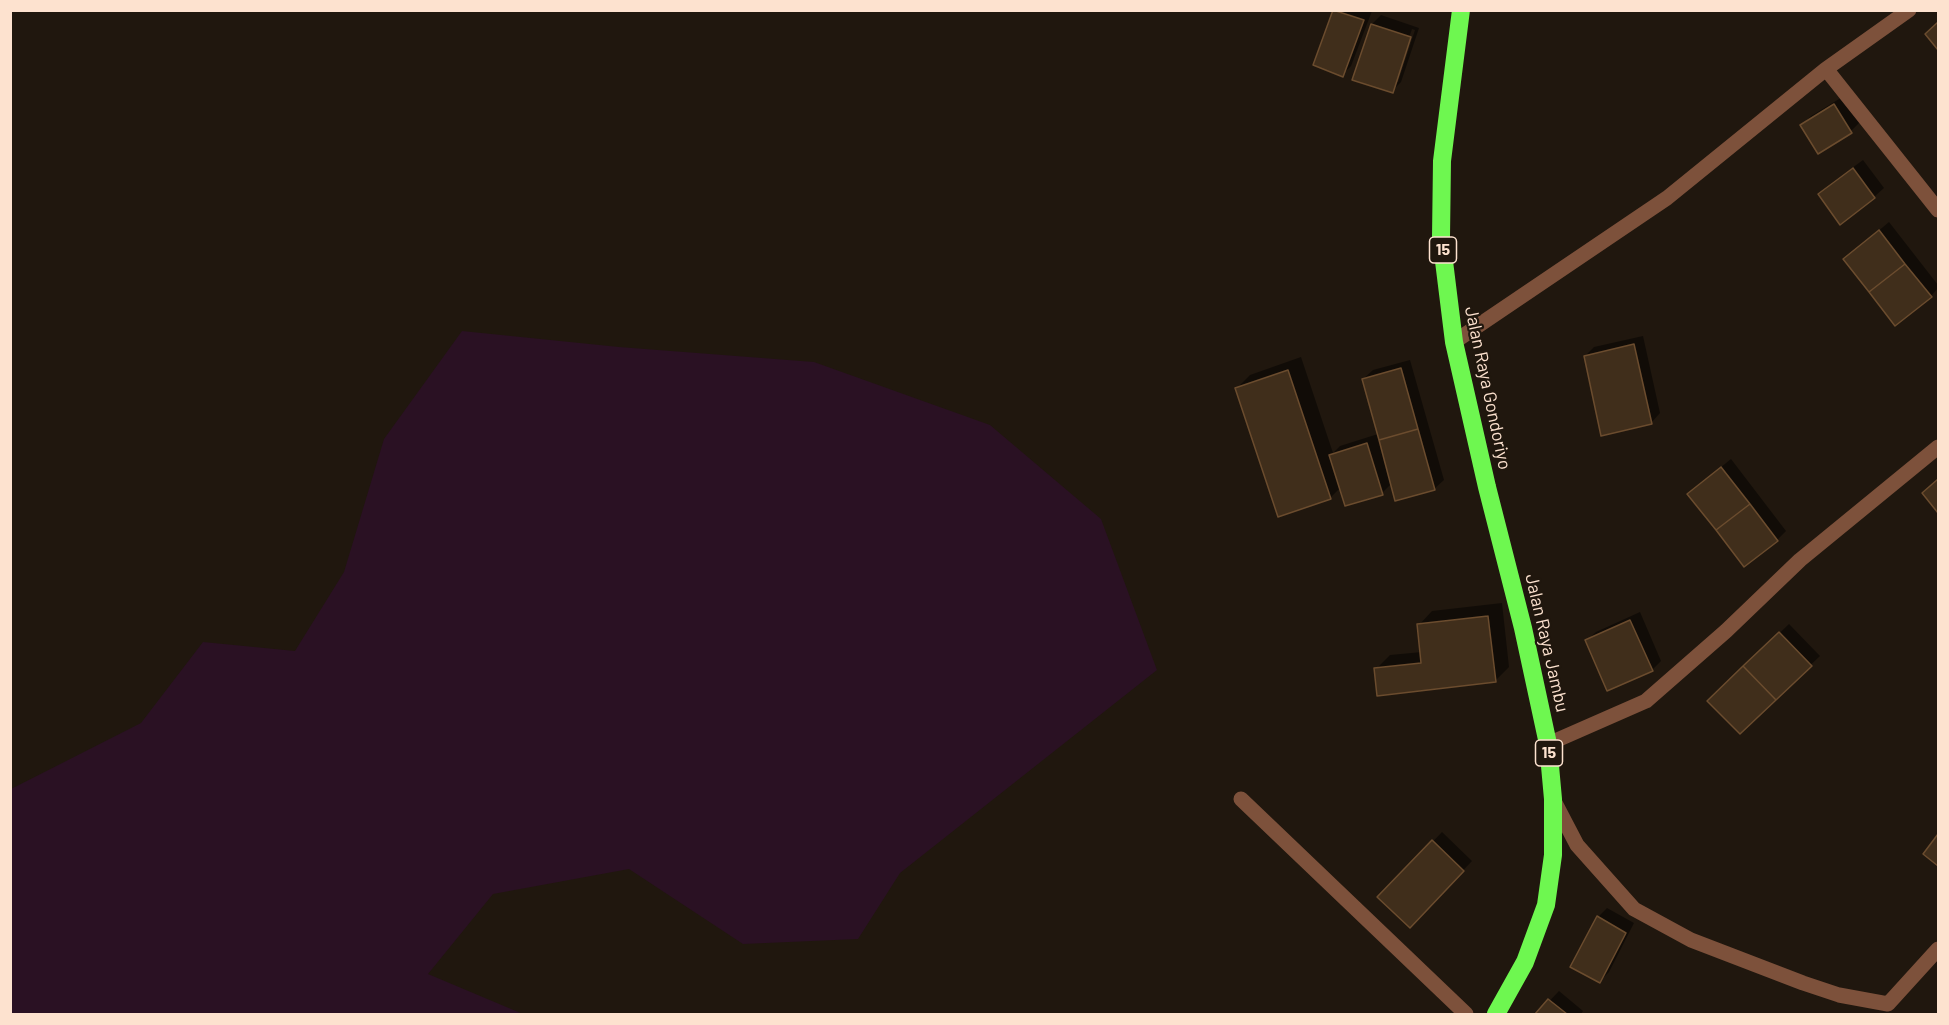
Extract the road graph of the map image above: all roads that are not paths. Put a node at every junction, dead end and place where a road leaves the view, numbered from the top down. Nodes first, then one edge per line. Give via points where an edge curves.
1 (1461, 10) edge
2 (1909, 10) edge
3 (1826, 69) junction
4 (1938, 210) edge
5 (1454, 342) junction
6 (1938, 447) edge
7 (1487, 487) joint
8 (1548, 744) junction
9 (1241, 799) dead end
10 (1553, 799) junction
11 (1938, 949) edge
12 (1892, 1009) edge
13 (1466, 1014) edge
14 (1496, 1014) edge

1 - 5 highway, Jalan Raya Gondoriyo / 15 via 1442,161 1441,237
2 - 3 street
3 - 4 street
3 - 5 street via 1667,198
5 - 7 highway, Jalan Raya Gondoriyo / 15
6 - 8 street via 1800,560 1646,701
7 - 8 highway, Jalan Raya Jambu / 15
8 - 10 highway, Jalan Raya Jambu / 15
9 - 13 street
10 - 12 street via 1577,845 1634,909 1691,940 1803,983
10 - 14 highway, Jalan Raya Jambu / 15 via 1553,855 1546,905 1525,962
11 - 12 street

